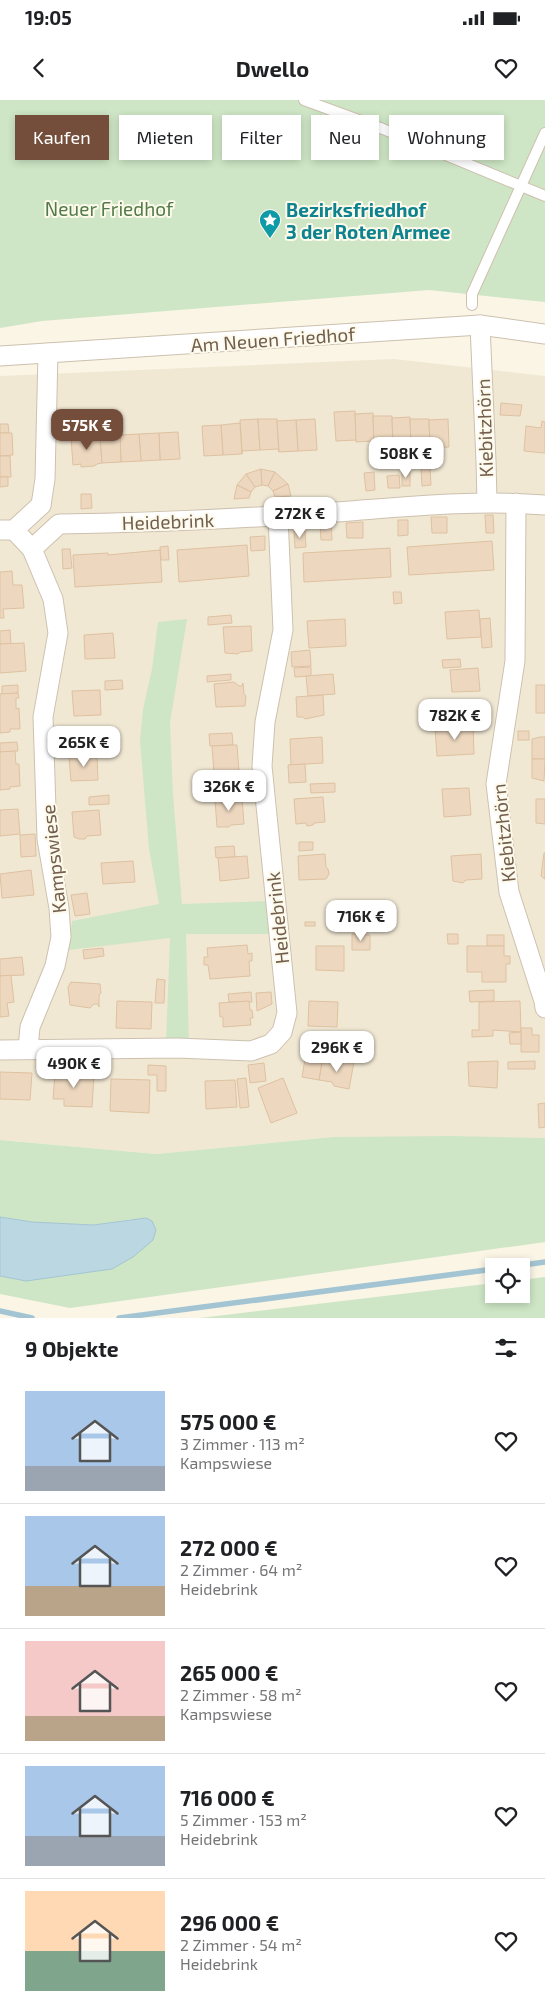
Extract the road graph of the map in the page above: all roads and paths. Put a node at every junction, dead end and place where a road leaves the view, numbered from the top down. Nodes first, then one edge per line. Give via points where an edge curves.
1 (304, 100) edge
2 (545, 133) edge
3 (521, 186) junction
4 (545, 196) edge
5 (472, 306) dead end
6 (480, 325) junction
7 (545, 334) edge
8 (48, 353) junction
9 (0, 356) edge
10 (487, 502) junction
11 (516, 503) junction
12 (41, 505) junction
13 (545, 505) edge
14 (278, 516) junction
15 (59, 524) junction
16 (7, 530) edge
17 (32, 549) junction
18 (545, 1008) edge
19 (28, 1049) junction
20 (0, 1050) edge

1 - 3 lane
2 - 3 lane
3 - 4 lane
3 - 5 lane via 472,294
6 - 7 street, Am Neuen Friedhof
6 - 8 street, Am Neuen Friedhof
6 - 10 street, Kiebitzhörn
8 - 9 street, Am Neuen Friedhof
8 - 12 street via 45,480
10 - 11 street, Kiebitzhörn
10 - 14 street, Heidebrink
11 - 13 street, Kiebitzhörn
11 - 18 street, Kiebitzhörn via 515,661 496,784 509,892
12 - 15 street
12 - 16 street
14 - 15 street, Heidebrink
14 - 19 street, Heidebrink via 283,630 265,722 262,766 287,1013 282,1032 271,1044 251,1051
15 - 17 street
16 - 17 street
17 - 19 street, Kampswiese via 53,599 58,633 43,717 47,839 61,937 55,966 30,1027
19 - 20 street, Heidebrink

